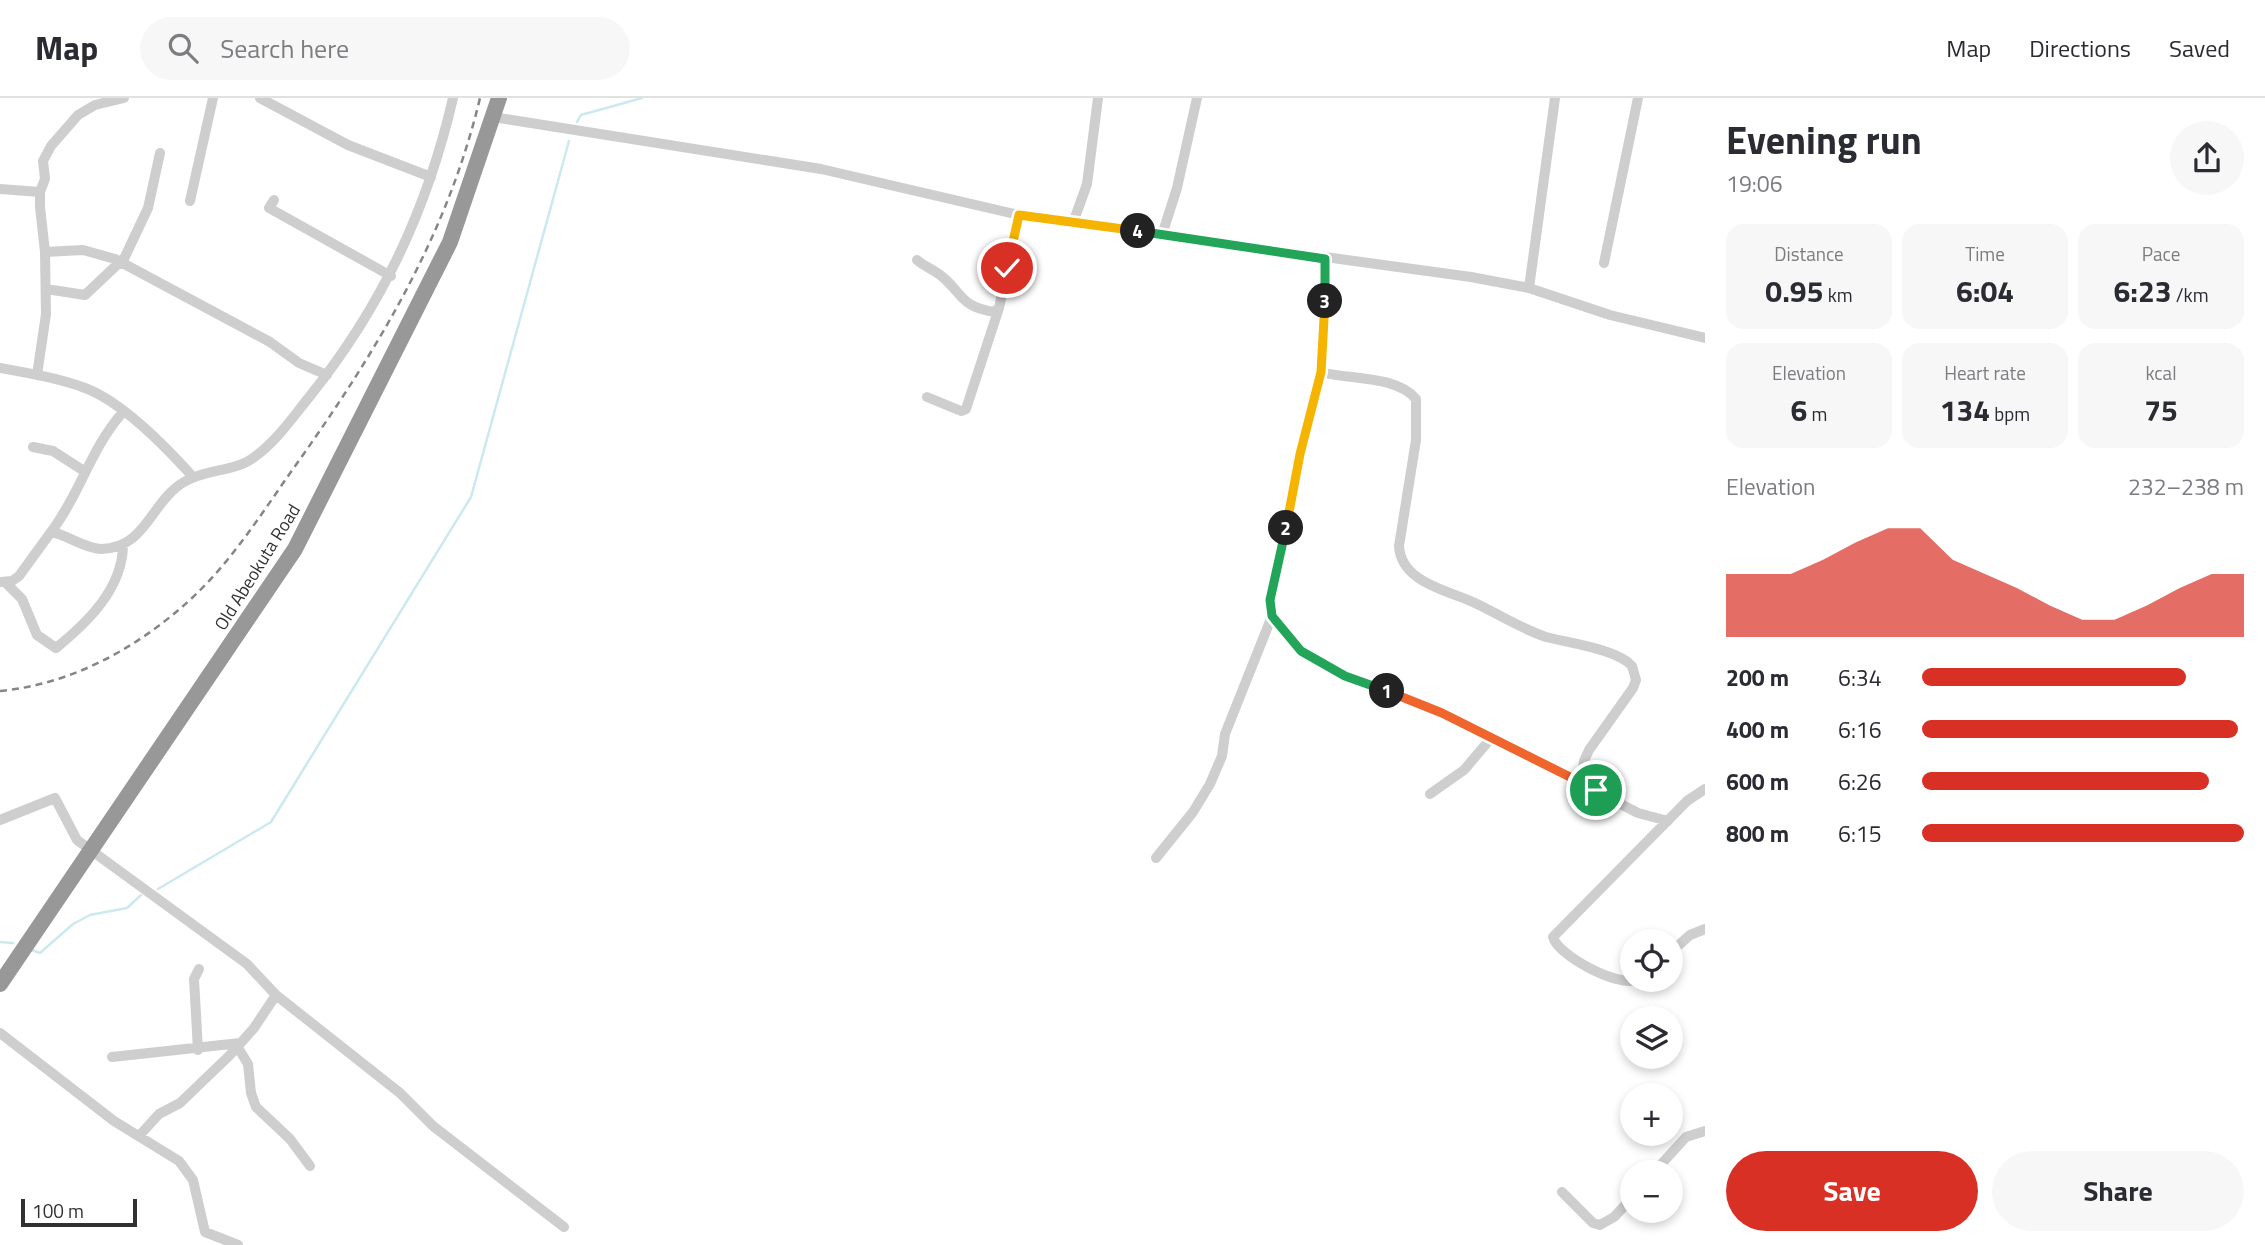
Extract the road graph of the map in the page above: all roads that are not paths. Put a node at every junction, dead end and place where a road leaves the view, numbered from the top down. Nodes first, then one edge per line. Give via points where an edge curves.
1 (124, 98) edge
2 (213, 98) edge
3 (260, 98) edge
4 (453, 98) edge
5 (499, 98) edge
6 (1098, 98) edge
7 (1197, 98) edge
8 (1555, 98) edge
9 (1638, 98) edge
10 (493, 117) junction
11 (160, 153) dead end
12 (431, 177) junction
13 (0, 189) edge
14 (40, 192) junction
15 (274, 200) dead end
16 (191, 201) dead end
17 (1019, 215) junction
18 (1073, 223) junction
19 (1162, 235) junction
20 (45, 252) junction
21 (1325, 259) junction
22 (917, 260) dead end
23 (121, 263) junction
24 (1604, 263) dead end
25 (391, 276) junction
26 (1529, 288) junction
27 (46, 289) junction
28 (999, 307) junction
29 (1705, 338) edge
30 (0, 368) edge
31 (1321, 372) junction
32 (37, 375) junction
33 (327, 375) junction
34 (927, 397) dead end
35 (124, 412) junction
36 (33, 447) dead end
37 (84, 471) junction
38 (193, 477) junction
39 (51, 532) junction
40 (123, 546) junction
41 (3, 582) edge
42 (1272, 616) junction
43 (1492, 737) junction
44 (1581, 783) junction
45 (1705, 789) edge
46 (1430, 794) dead end
47 (0, 820) edge
48 (1668, 821) junction
49 (91, 852) junction
50 (1156, 858) dead end
51 (1705, 929) edge
52 (1683, 941) edge
53 (199, 969) dead end
54 (1620, 981) edge
55 (0, 984) edge
56 (276, 995) junction
57 (0, 1033) edge
58 (238, 1045) junction
59 (198, 1050) junction
60 (112, 1057) dead end
61 (1705, 1131) edge
62 (139, 1136) junction
63 (1665, 1160) edge
64 (310, 1166) dead end
65 (1562, 1192) dead end
66 (1620, 1211) edge
67 (564, 1227) dead end
68 (237, 1245) edge

1 - 14 street via 95,105 71,121 43,161 45,178
2 - 16 street
3 - 12 street via 348,145
4 - 12 street
5 - 10 highway, Old Abeokuta Road
6 - 18 street via 1087,184
7 - 19 street
8 - 26 street
9 - 24 street
10 - 17 street via 821,169
10 - 49 highway, Old Abeokuta Road via 450,242 295,549
11 - 23 street via 148,208
12 - 25 street
13 - 14 street
14 - 20 street
15 - 25 street via 269,208
17 - 18 street
17 - 28 street
18 - 19 street
19 - 21 street
20 - 23 street via 83,250
20 - 27 street
21 - 26 street
21 - 31 street
22 - 28 street via 942,276 954,293 975,308 994,312
23 - 27 street via 85,295
23 - 33 street
25 - 33 street
26 - 29 street via 1610,315
27 - 32 street via 45,336
28 - 34 street via 966,409
30 - 32 street
31 - 42 street via 1270,600
31 - 44 street via 1404,388 1416,399 1416,440 1399,550 1411,571 1450,595 1473,601 1544,636 1632,666 1633,688 1590,750
32 - 35 street via 86,388
33 - 38 street via 252,460
35 - 37 street via 105,432
35 - 38 street
36 - 37 street via 53,451
37 - 39 street via 69,509
38 - 40 street via 176,487 138,535
39 - 40 street via 101,549
39 - 41 street via 19,576
40 - 41 street via 114,585 56,648 37,635 22,600
42 - 43 street via 1301,651 1345,676 1412,700
42 - 50 street via 1210,784
43 - 44 street
43 - 46 street via 1464,770
44 - 48 street via 1637,813
45 - 48 street
47 - 49 street via 55,798 72,835
48 - 54 street via 1552,937 1560,950
49 - 55 highway, Old Abeokuta Road
49 - 56 street via 247,964
51 - 52 street
53 - 59 street via 194,979
56 - 58 street
56 - 67 street via 400,1093 433,1126
57 - 62 street
58 - 59 street
58 - 62 street
58 - 64 street via 248,1064 256,1107
59 - 60 street
61 - 63 street via 1685,1138
62 - 68 street via 179,1161 189,1174 207,1234
65 - 66 street via 1593,1223 1600,1224

